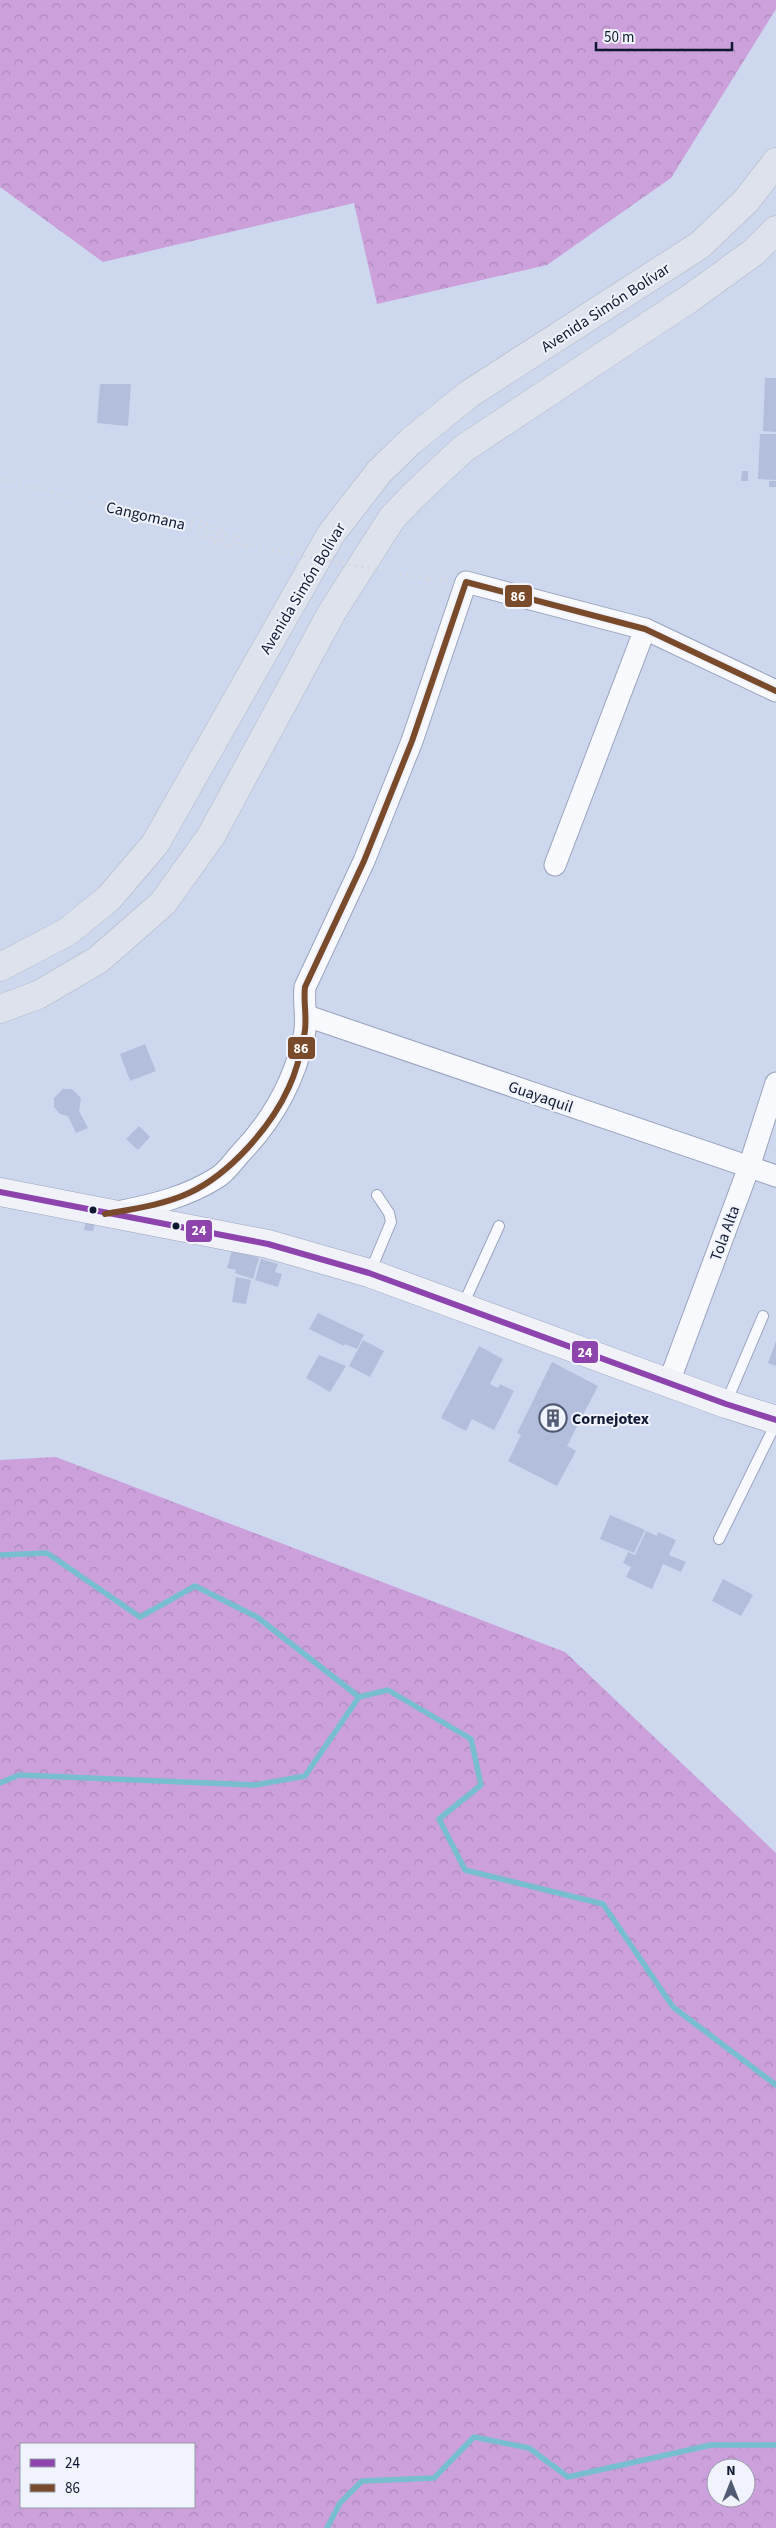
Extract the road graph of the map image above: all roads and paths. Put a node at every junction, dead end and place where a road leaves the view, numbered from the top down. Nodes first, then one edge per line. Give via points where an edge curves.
1 (776, 162) edge
2 (776, 230) edge
3 (0, 479) edge
4 (427, 578) dead end
5 (645, 629) junction
6 (776, 691) edge
7 (555, 865) dead end
8 (0, 967) edge
9 (0, 1009) edge
10 (307, 1016) junction
11 (776, 1083) edge
12 (749, 1167) junction
13 (776, 1176) edge
14 (0, 1192) edge
15 (377, 1195) dead end
16 (105, 1214) junction
17 (499, 1226) dead end
18 (369, 1273) junction
19 (462, 1306) junction
20 (764, 1316) dead end
21 (669, 1382) junction
22 (726, 1404) junction
23 (776, 1421) edge
24 (719, 1539) dead end

1 - 8 highway, Avenida Simón Bolívar via 746,201 700,245 469,394 379,472 331,534 155,844 109,898 67,932
2 - 9 highway via 754,252 689,299 463,449 414,495 392,518 332,612 211,836 163,903 98,960 38,995
3 - 4 path, Cangomana, bridge via 191,528 192,518 201,520 198,537 204,540 207,524 214,526 212,542 217,544 220,530 226,532 223,545 230,547 232,535 240,536 238,544
5 - 6 street
5 - 7 street
5 - 10 street via 466,582 412,741 364,861 305,987 303,1003
10 - 12 street, Guayaquil
10 - 16 street via 290,1086 275,1113 220,1176 189,1193 151,1206
11 - 12 street, Tola Alta
12 - 13 street, Guayaquil
12 - 21 street, Tola Alta
14 - 16 street
15 - 18 lane via 391,1222
16 - 18 street via 268,1244
17 - 19 lane
18 - 19 street
19 - 21 street
20 - 22 lane
21 - 22 street
22 - 23 street
23 - 24 lane

